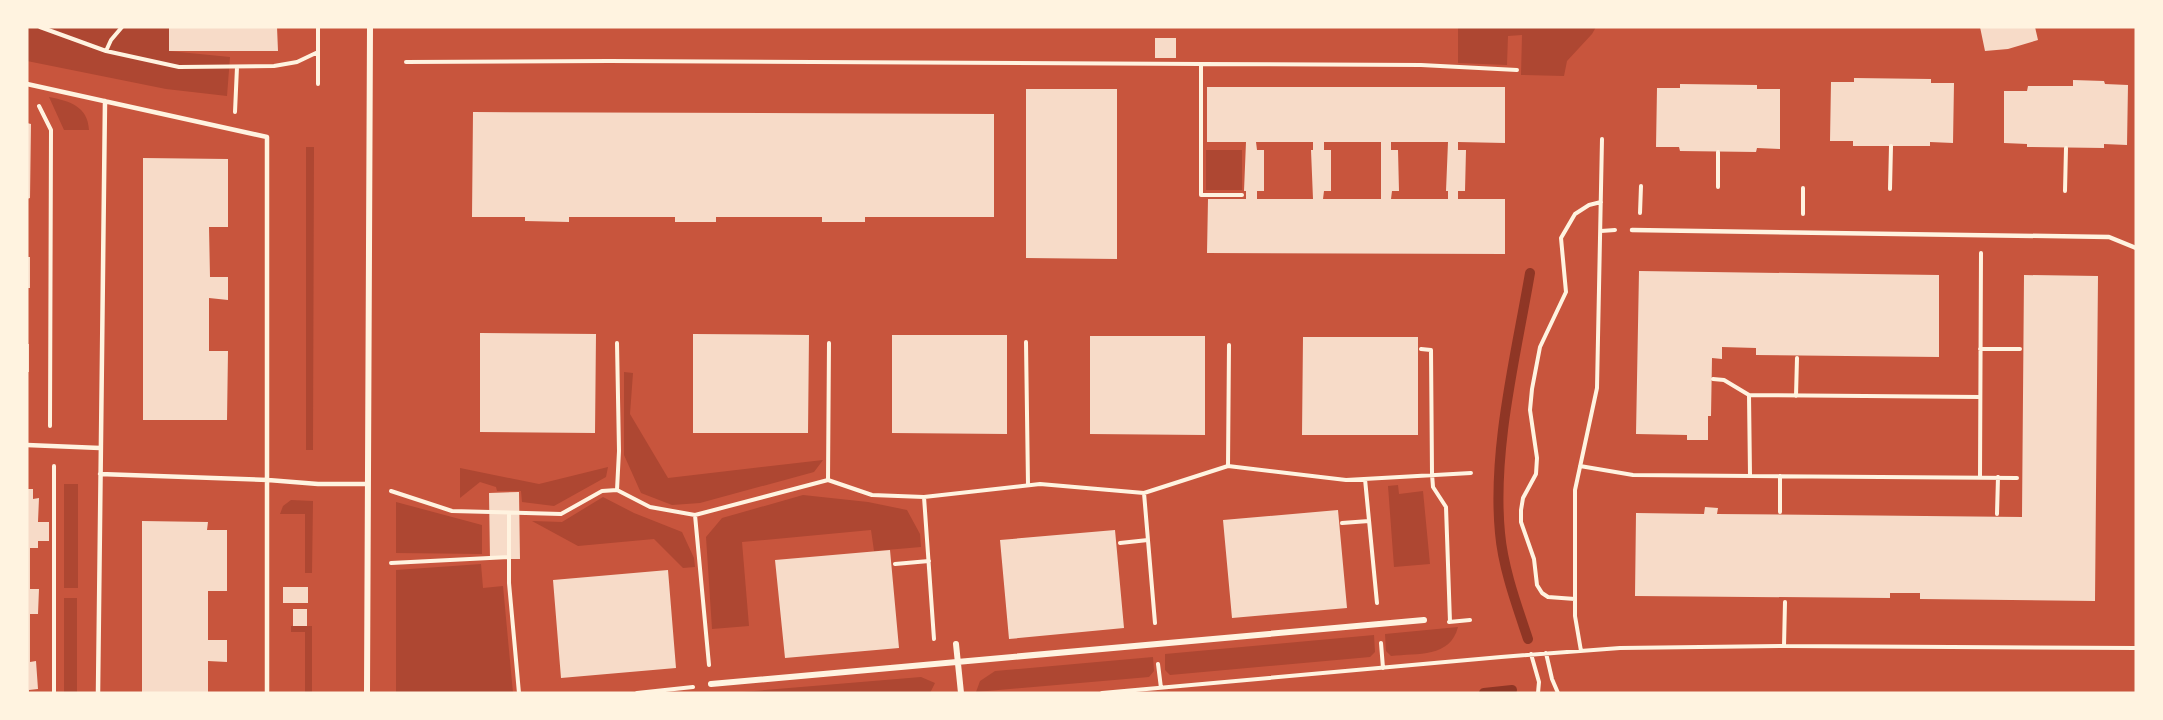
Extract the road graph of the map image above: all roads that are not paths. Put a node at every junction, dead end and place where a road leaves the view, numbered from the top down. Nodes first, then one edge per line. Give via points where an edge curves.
1 (370, 27) edge
2 (27, 84) edge
3 (105, 101) junction
4 (1632, 230) dead end
5 (2136, 248) edge
6 (27, 445) edge
7 (99, 448) junction
8 (99, 474) junction
9 (268, 480) junction
10 (367, 484) junction
11 (1424, 620) dead end
12 (956, 644) dead end
13 (958, 662) junction
14 (711, 684) road end
15 (98, 693) edge
16 (267, 693) edge
17 (367, 693) edge
18 (961, 693) edge

1 - 10 street
2 - 3 lane
3 - 7 lane
3 - 9 lane via 267,137
4 - 5 lane via 2109,237
6 - 7 lane
7 - 8 lane
8 - 9 lane
8 - 15 lane
9 - 10 lane
9 - 16 lane
10 - 17 street
11 - 13 street
12 - 13 street
13 - 14 street
13 - 18 street

